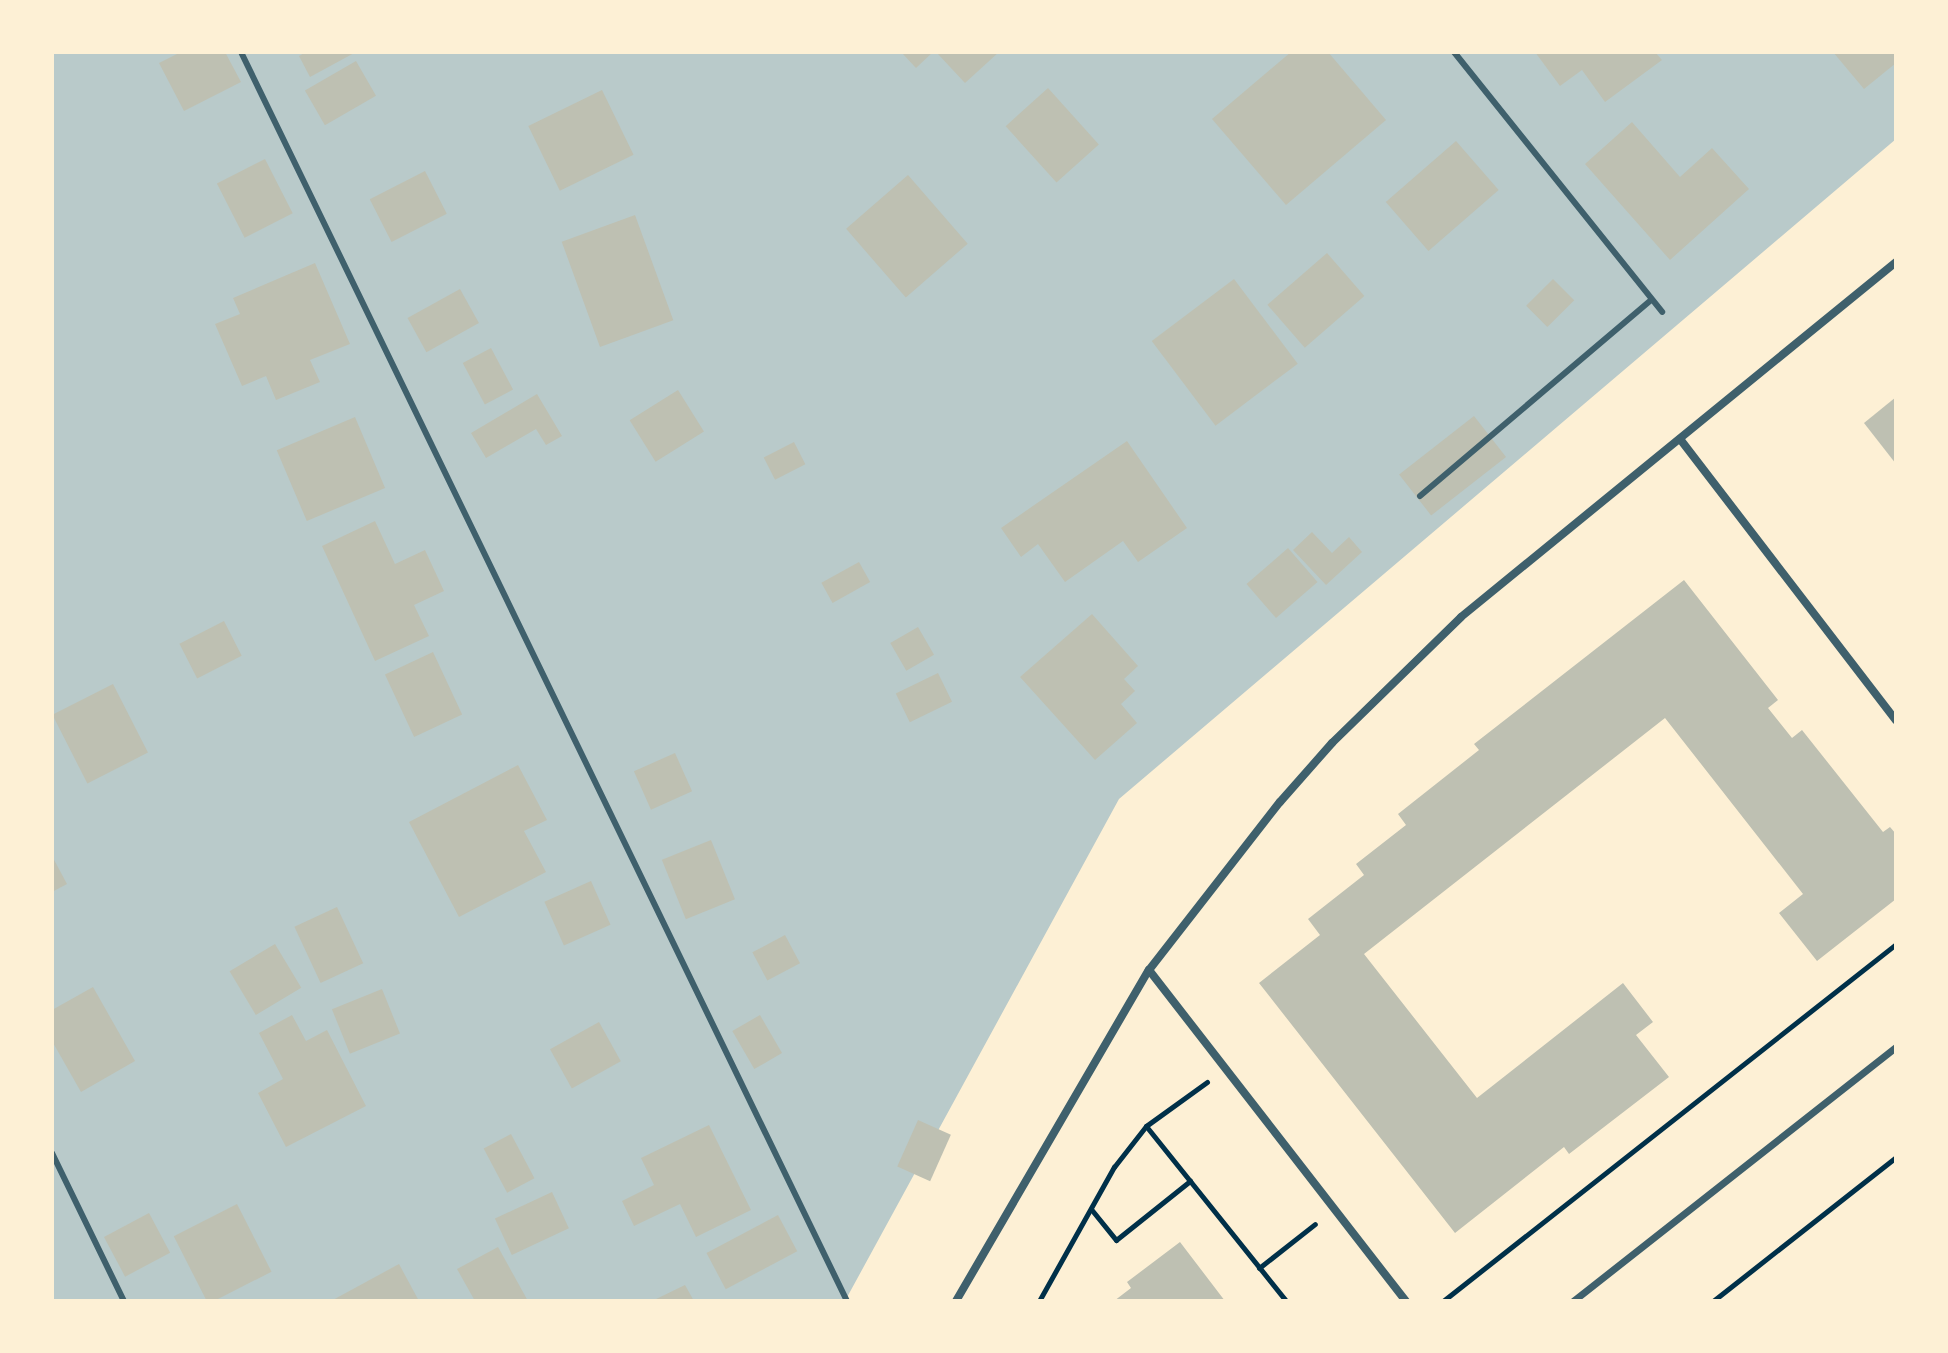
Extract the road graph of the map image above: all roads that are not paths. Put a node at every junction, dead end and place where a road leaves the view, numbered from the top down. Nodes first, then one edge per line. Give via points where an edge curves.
1 (241, 52) edge
2 (1454, 52) edge
3 (1896, 262) edge
4 (1651, 300) junction
5 (1662, 312) dead end
6 (1680, 439) junction
7 (1420, 496) dead end
8 (1896, 721) edge
9 (1149, 970) junction
10 (1896, 1047) edge
11 (52, 1153) edge
12 (124, 1301) edge
13 (847, 1301) edge
14 (956, 1301) edge
15 (1406, 1301) edge
16 (1573, 1301) edge

1 - 13 lane
2 - 4 lane
3 - 6 street
4 - 5 lane
4 - 7 lane
6 - 8 street
6 - 9 street via 1407,666 1280,802
9 - 14 street
9 - 15 street
10 - 16 street
11 - 12 lane

